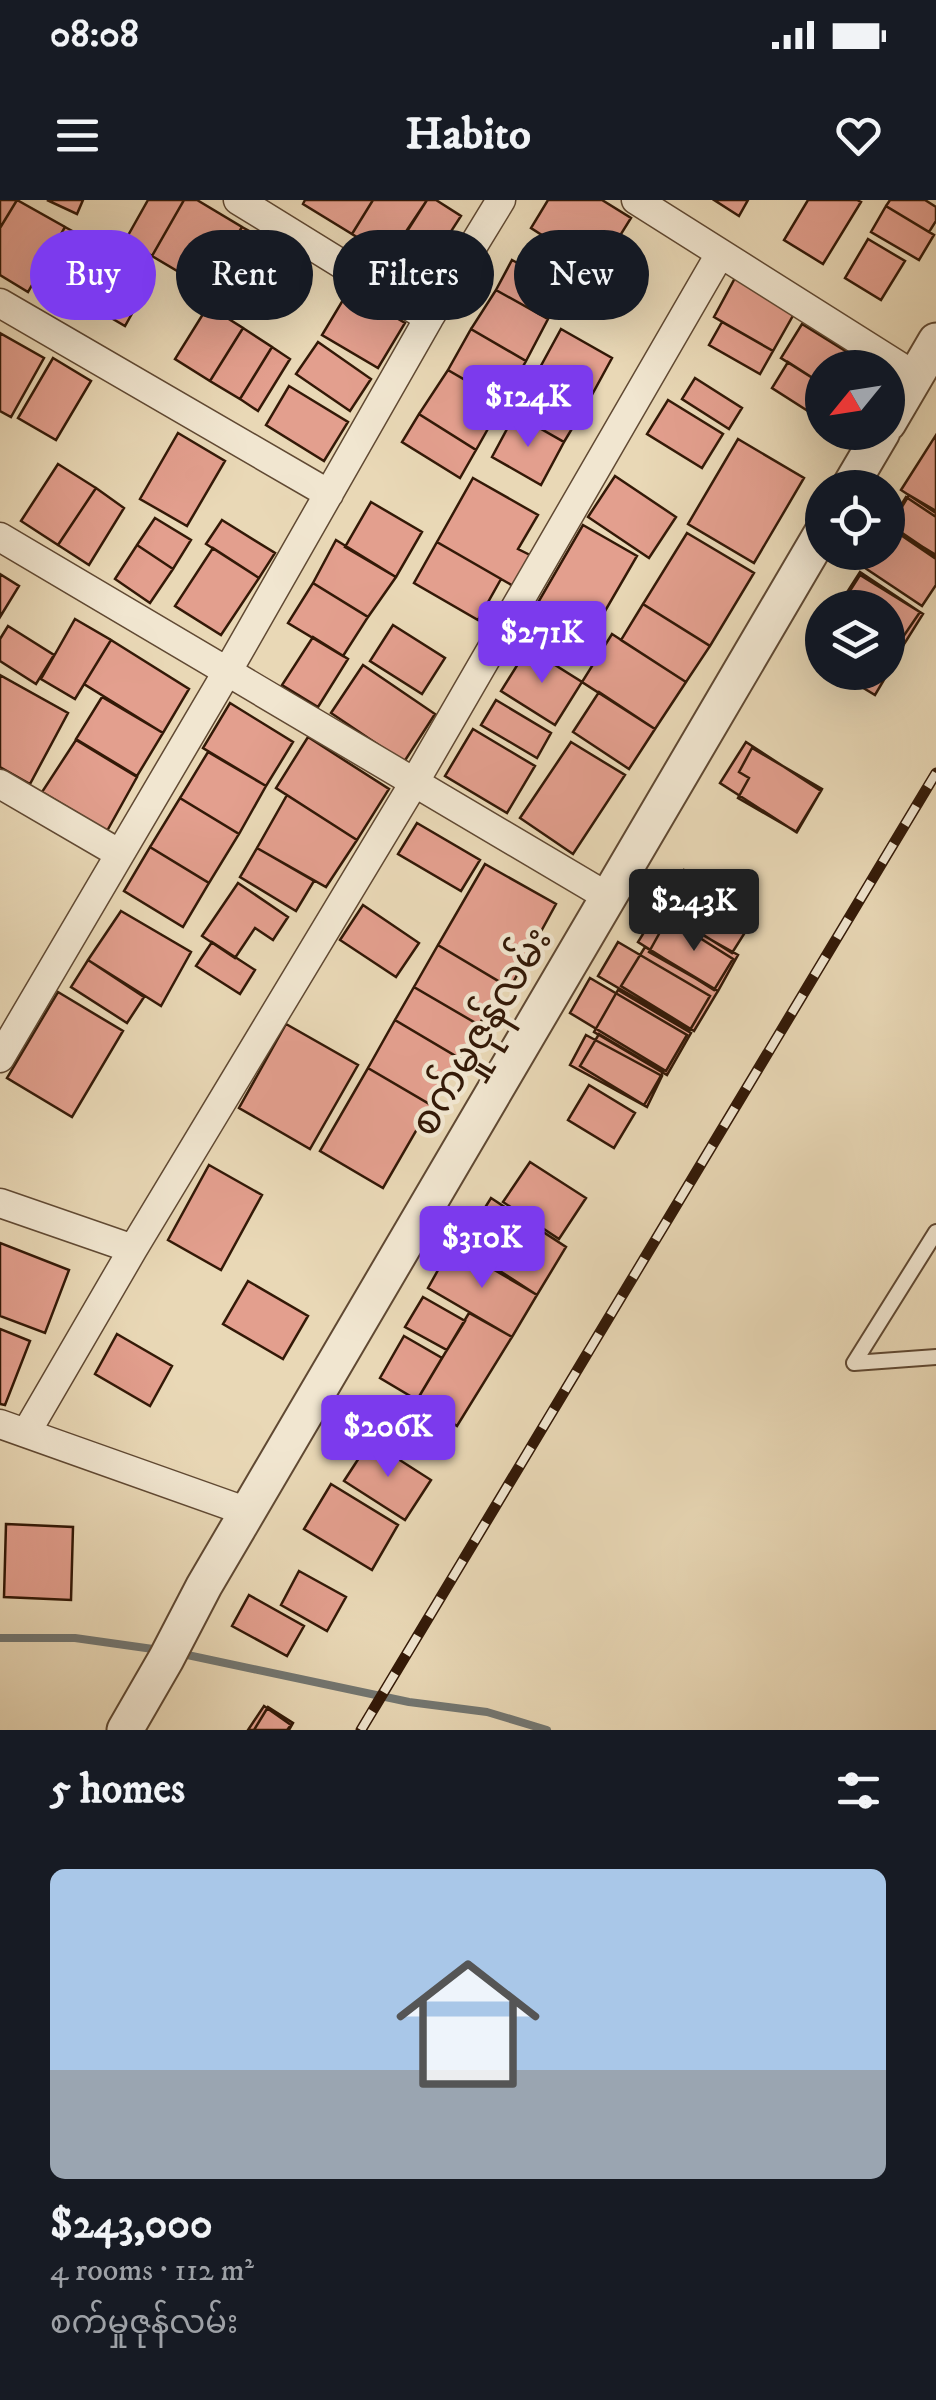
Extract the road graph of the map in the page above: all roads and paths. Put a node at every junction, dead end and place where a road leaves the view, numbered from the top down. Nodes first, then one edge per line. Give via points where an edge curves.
1 (238, 200) edge
2 (500, 200) edge
3 (636, 200) edge
4 (482, 230) edge
5 (720, 254) junction
6 (333, 259) edge
7 (0, 303) edge
8 (428, 320) edge
9 (936, 341) edge
10 (916, 376) junction
11 (905, 394) edge
12 (329, 494) junction
13 (0, 537) edge
14 (805, 562) edge
15 (227, 672) junction
16 (414, 783) junction
17 (0, 784) edge
18 (120, 854) junction
19 (608, 898) junction
20 (0, 1058) edge
21 (0, 1203) edge
22 (936, 1232) edge
23 (132, 1249) junction
24 (936, 1358) edge
25 (13, 1428) edge
26 (248, 1512) junction
27 (125, 1730) edge

1 - 6 street
2 - 4 street
3 - 5 street
5 - 10 street
5 - 16 street
7 - 12 street
8 - 12 street
9 - 10 street
10 - 11 street
12 - 15 street
13 - 15 street
14 - 19 street, စက်မှုဇုန်လမ်း
15 - 16 street
15 - 18 street
16 - 19 street
16 - 23 street
17 - 18 street
18 - 20 street
19 - 26 street, စက်မှုဇုန်လမ်း
21 - 23 street
22 - 24 lane via 854,1364
23 - 25 street
25 - 26 street
26 - 27 street, စက်မှုဇုန်လမ်း

